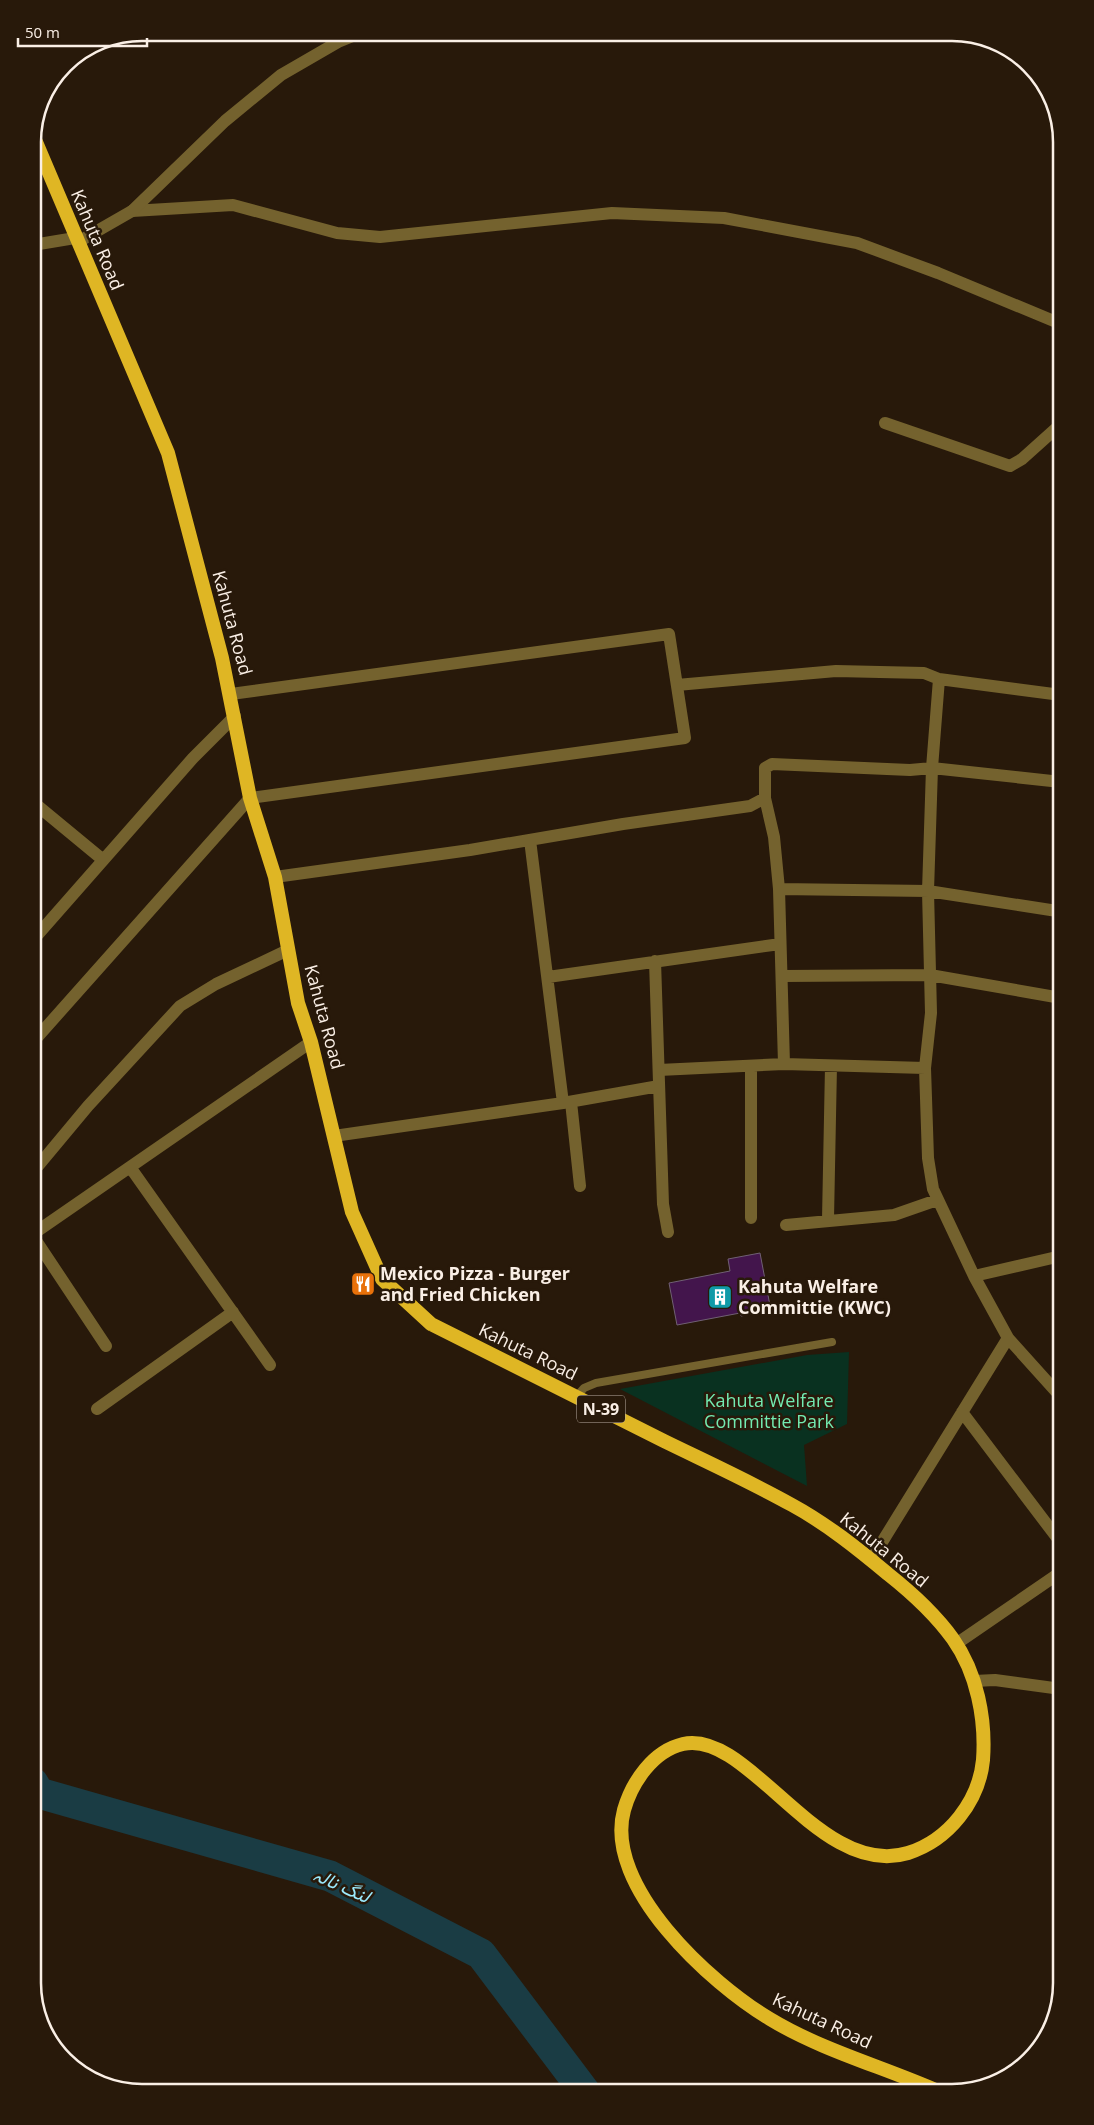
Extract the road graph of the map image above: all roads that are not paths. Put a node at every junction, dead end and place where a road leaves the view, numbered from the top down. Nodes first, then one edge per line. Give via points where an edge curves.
1 (340, 41) edge
2 (41, 155) edge
3 (132, 211) junction
4 (76, 240) junction
5 (41, 244) edge
6 (1053, 320) edge
7 (885, 423) dead end
8 (1053, 432) edge
9 (939, 679) junction
10 (677, 685) junction
11 (230, 694) junction
12 (1053, 694) edge
13 (235, 716) junction
14 (932, 768) junction
15 (1053, 781) edge
16 (250, 798) junction
17 (765, 798) junction
18 (41, 809) edge
19 (530, 840) junction
20 (102, 860) junction
21 (275, 877) junction
22 (779, 889) junction
23 (928, 890) junction
24 (1053, 910) edge
25 (41, 931) edge
26 (780, 944) junction
27 (288, 950) junction
28 (655, 961) junction
29 (782, 976) junction
30 (930, 976) junction
31 (548, 977) junction
32 (1053, 996) edge
33 (41, 1033) edge
34 (311, 1042) junction
35 (784, 1064) junction
36 (751, 1066) junction
37 (831, 1066) junction
38 (925, 1068) junction
39 (659, 1070) junction
40 (659, 1086) junction
41 (567, 1103) junction
42 (334, 1136) junction
43 (41, 1162) edge
44 (130, 1167) junction
45 (580, 1186) dead end
46 (937, 1200) junction
47 (751, 1218) dead end
48 (828, 1219) junction
49 (786, 1224) dead end
50 (41, 1229) edge
51 (668, 1232) dead end
52 (41, 1247) edge
53 (1053, 1258) edge
54 (974, 1276) junction
55 (233, 1312) junction
56 (1008, 1338) junction
57 (832, 1342) dead end
58 (106, 1346) dead end
59 (270, 1365) dead end
60 (1053, 1387) edge
61 (576, 1397) junction
62 (97, 1408) dead end
63 (962, 1412) junction
64 (1053, 1531) edge
65 (871, 1560) junction
66 (1053, 1578) edge
67 (956, 1644) junction
68 (974, 1681) junction
69 (1053, 1687) edge
70 (923, 2084) edge

1 - 3 street via 281,75 225,121
2 - 4 highway, Kahuta Road / N-39
3 - 4 street
3 - 6 street via 233,205 338,233 380,237 612,212 724,218 857,243 938,272
4 - 5 street
4 - 11 highway, Kahuta Road / N-39 via 168,453
7 - 8 street via 1010,466
9 - 10 street via 924,673 836,671
9 - 12 street
9 - 14 street
10 - 11 street via 669,634
10 - 16 street via 685,738
11 - 13 highway, Kahuta Road / N-39
13 - 16 highway, Kahuta Road / N-39
13 - 20 street via 192,758
14 - 15 street
14 - 17 street via 910,770 772,764 765,768
14 - 23 street
16 - 21 highway, Kahuta Road / N-39
16 - 33 street
17 - 19 street via 750,806
17 - 22 street via 774,837
18 - 20 street
19 - 21 street
19 - 31 street
20 - 25 street
21 - 27 highway, Kahuta Road / N-39
22 - 23 street
22 - 26 street
23 - 24 street
23 - 30 street
26 - 28 street
26 - 29 street
27 - 34 highway, Kahuta Road / N-39 via 298,1003
27 - 43 street via 216,984 180,1006
28 - 31 street
28 - 39 street
29 - 30 street
29 - 35 street
30 - 32 street
30 - 38 street via 931,1013
31 - 41 street
34 - 42 highway, Kahuta Road / N-39
34 - 44 street
35 - 36 street
35 - 37 street
36 - 39 street
36 - 47 street
37 - 38 street
37 - 48 street
38 - 46 street via 928,1158 932,1189
39 - 40 street
40 - 41 street
40 - 51 street via 663,1204
41 - 42 street
41 - 45 street
42 - 61 highway, Kahuta Road / N-39 via 352,1212 382,1278 431,1324
44 - 50 street
44 - 55 street
46 - 48 street via 894,1215
46 - 54 street
48 - 49 street
52 - 58 street
53 - 54 street
54 - 56 street
55 - 59 street
55 - 62 street
56 - 60 street
56 - 63 street
57 - 61 lane via 596,1383 584,1388
61 - 65 highway, Kahuta Road / N-39 via 795,1506
63 - 64 street
63 - 65 street
65 - 67 highway, Kahuta Road / N-39 via 936,1618
66 - 67 street
67 - 68 highway, Kahuta Road / N-39
68 - 69 street via 995,1680
68 - 70 highway, Kahuta Road / N-39 via 982,1712 984,1740 980,1780 970,1803 956,1822 907,1853 881,1856 855,1850 826,1833 739,1762 719,1749 700,1743 683,1744 654,1759 628,1798 621,1822 622,1848 642,1895 658,1920 703,1967 770,2019 828,2049

